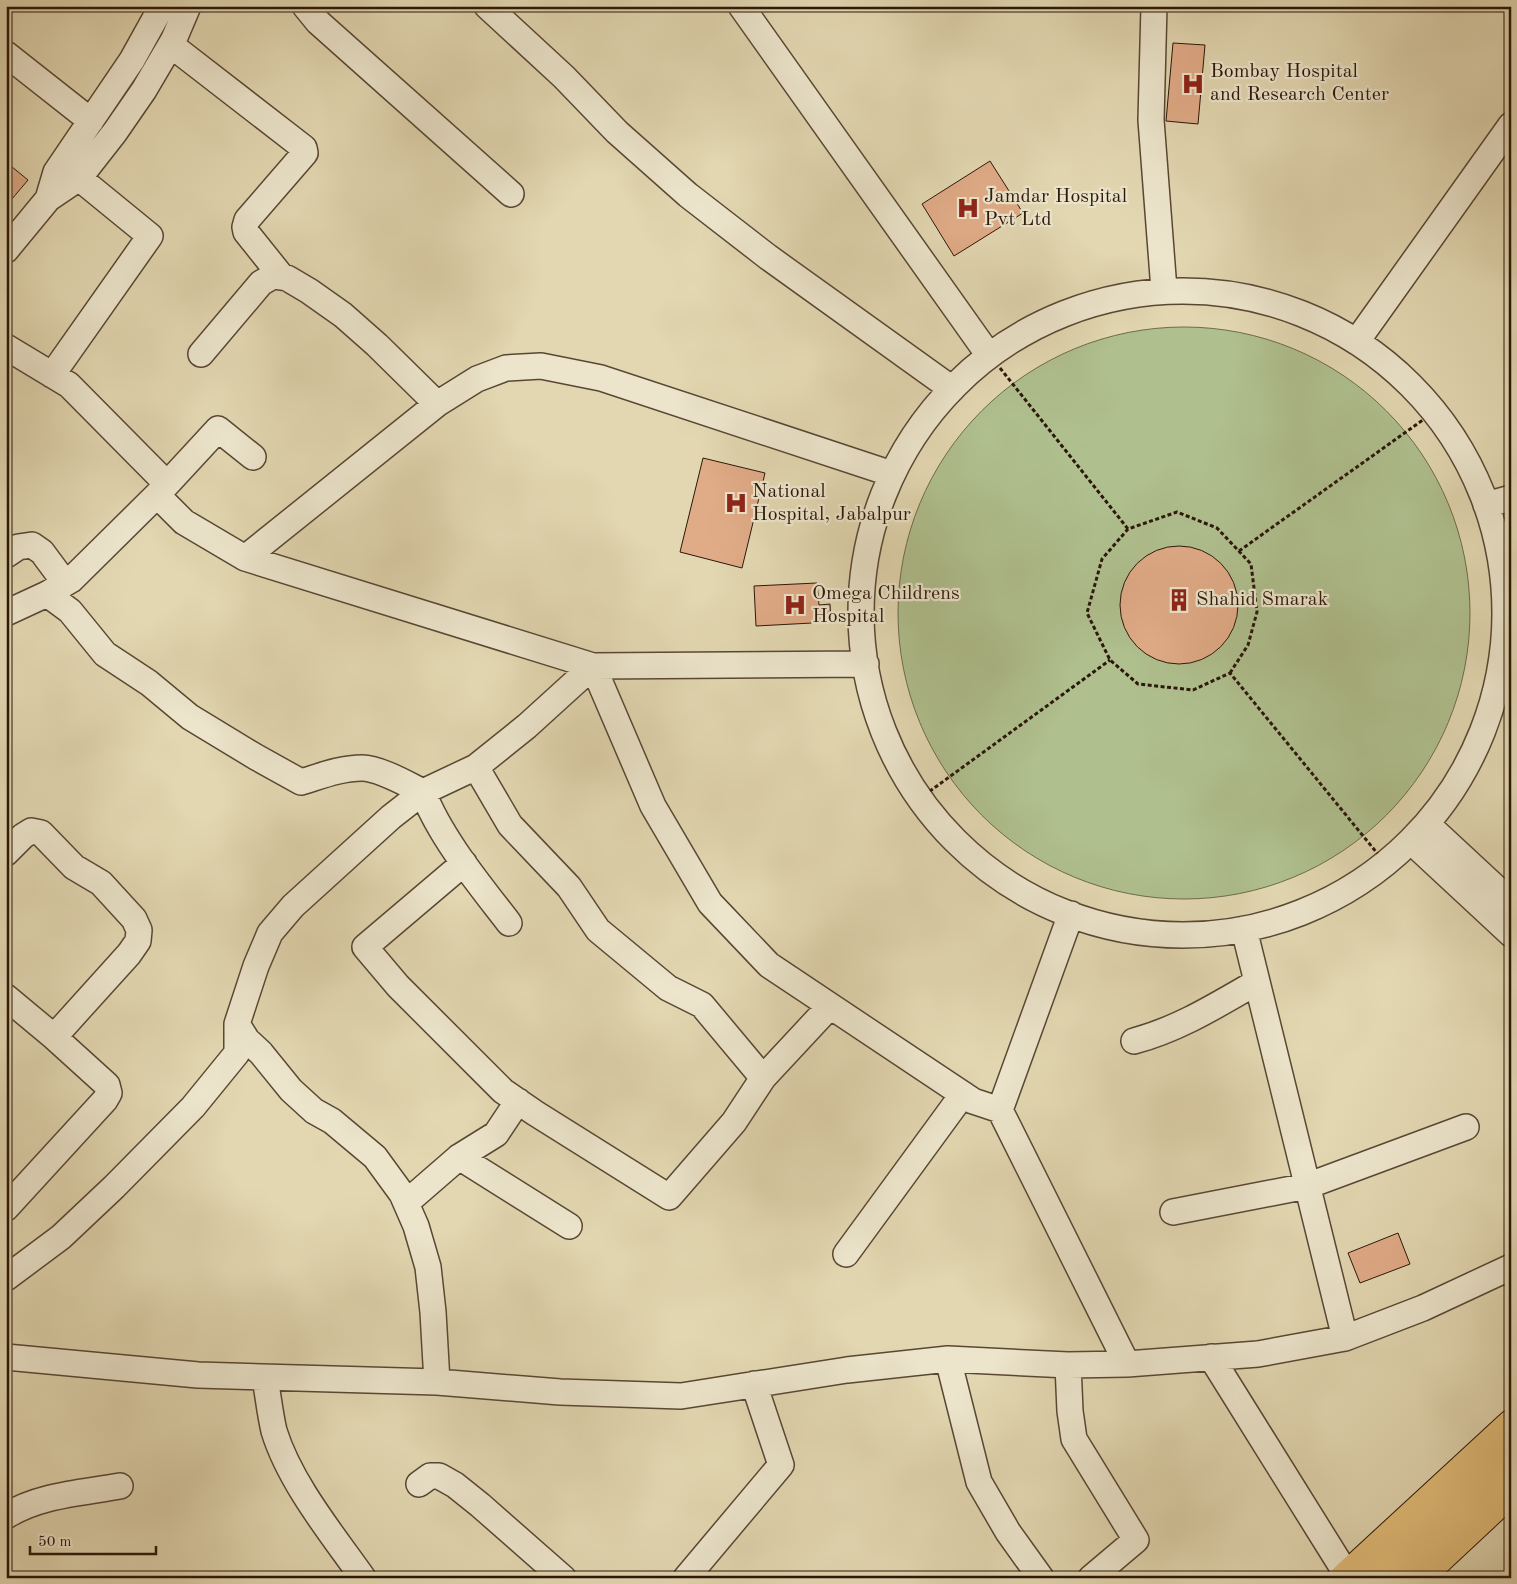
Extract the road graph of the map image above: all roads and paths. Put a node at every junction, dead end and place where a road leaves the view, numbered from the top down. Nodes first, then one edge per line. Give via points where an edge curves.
1 (162, 6) edge
2 (188, 6) edge
3 (305, 6) edge
4 (487, 6) edge
5 (742, 6) edge
6 (1154, 6) edge
7 (171, 45) junction
8 (6, 54) edge
9 (91, 121) junction
10 (1511, 126) edge
11 (79, 178) junction
12 (511, 194) dead end
13 (48, 199) junction
14 (6, 250) edge
15 (282, 277) junction
16 (1164, 290) junction
17 (1357, 341) junction
18 (6, 348) edge
19 (200, 354) dead end
20 (988, 354) junction
21 (52, 375) junction
22 (952, 389) junction
23 (437, 404) junction
24 (1434, 412) junction
25 (253, 457) dead end
26 (892, 474) junction
27 (162, 489) junction
28 (1511, 498) edge
29 (1486, 505) junction
30 (1128, 529) junction
31 (1239, 551) junction
32 (6, 556) edge
33 (244, 558) junction
34 (56, 589) junction
35 (6, 613) edge
36 (1110, 660) junction
37 (866, 664) junction
38 (593, 666) junction
39 (1230, 673) junction
40 (1504, 690) edge
41 (476, 767) junction
42 (423, 792) junction
43 (919, 799) junction
44 (1420, 834) junction
45 (6, 853) edge
46 (464, 863) junction
47 (1386, 864) junction
48 (1511, 902) edge
49 (1071, 914) junction
50 (508, 923) dead end
51 (1244, 929) junction
52 (1511, 934) edge
53 (1257, 982) junction
54 (6, 997) edge
55 (830, 1006) junction
56 (236, 1024) junction
57 (54, 1038) junction
58 (1134, 1041) dead end
59 (763, 1078) junction
60 (964, 1094) junction
61 (518, 1101) junction
62 (1000, 1110) junction
63 (1466, 1127) dead end
64 (459, 1158) junction
65 (1308, 1186) junction
66 (11, 1193) edge
67 (406, 1202) junction
68 (1174, 1212) dead end
69 (568, 1226) dead end
70 (846, 1254) dead end
71 (11, 1266) edge
72 (1511, 1267) edge
73 (1345, 1338) junction
74 (6, 1357) edge
75 (1211, 1358) junction
76 (948, 1359) junction
77 (1127, 1364) junction
78 (1068, 1365) junction
79 (265, 1378) junction
80 (437, 1382) junction
81 (754, 1384) junction
82 (1511, 1424) edge
83 (1511, 1454) edge
84 (419, 1484) dead end
85 (120, 1486) dead end
86 (1511, 1492) edge
87 (6, 1516) edge
88 (1346, 1576) edge
89 (363, 1578) edge
90 (563, 1578) edge
91 (686, 1578) edge
92 (1041, 1578) edge
93 (1091, 1578) edge
94 (1381, 1578) edge
95 (1419, 1578) edge

1 - 9 street via 132,60
2 - 7 street
3 - 12 street via 318,22
4 - 22 street via 564,77 617,132 688,195 768,257
5 - 20 street
6 - 16 street via 1151,120
7 - 11 street via 115,132
7 - 15 street via 304,148 305,153 247,220 245,227
8 - 9 street
9 - 13 street via 56,172
10 - 17 street
11 - 13 street
11 - 21 street via 150,236
13 - 14 street
15 - 19 street via 273,276 261,283
15 - 23 street via 343,315
16 - 17 street via 1264,300
16 - 20 street via 1102,300 1051,318
17 - 24 street via 1428,402
18 - 21 street
20 - 22 street
20 - 30 path
21 - 27 street via 69,386
22 - 26 street via 929,412
23 - 26 street via 477,379 506,368 541,366 601,378
23 - 33 street
24 - 29 street via 1478,480
24 - 31 path
25 - 27 street via 218,428
26 - 37 street via 886,483 863,562 861,645
27 - 33 street via 184,522
27 - 34 street via 71,580
28 - 29 street
29 - 40 street via 1505,570
30 - 31 path via 1177,512 1217,528
30 - 36 path via 1102,559 1088,613
31 - 39 path via 1251,564 1256,612 1248,645
32 - 34 street via 18,547 32,545 42,552
33 - 38 street
34 - 35 street
34 - 42 street via 105,654 149,683 190,717 256,757 302,782 343,769 364,768
36 - 39 path via 1138,684 1193,690
36 - 43 path
37 - 38 street
37 - 43 street via 880,726
38 - 41 street
38 - 55 street via 653,806 710,903 769,965
39 - 47 path
40 - 44 street via 1477,752
41 - 42 street
41 - 59 street via 510,825 569,886 598,930 668,988 702,1005
42 - 46 street via 428,807
42 - 56 street via 293,906 270,933
43 - 49 street via 976,860 1045,905
44 - 47 street
44 - 48 street
44 - 52 street
45 - 57 street via 31,831 41,833 74,867 101,883 139,930 138,941 129,954
46 - 50 street
46 - 61 street via 365,947 398,986 497,1085
47 - 51 street via 1363,884 1288,920
49 - 51 street via 1124,931 1207,936
49 - 62 street
51 - 53 street
53 - 58 street via 1191,1020
53 - 65 street
54 - 57 street
55 - 59 street
55 - 60 street
56 - 67 street via 297,1095 375,1158
56 - 71 street via 238,1054 193,1107 61,1237
57 - 66 street via 107,1085 109,1093
59 - 61 street via 734,1122 669,1197
60 - 62 street via 973,1101
60 - 70 street
61 - 64 street via 496,1134
62 - 77 street
63 - 65 street
64 - 67 street
64 - 69 street
65 - 68 street
65 - 73 street
67 - 80 street via 428,1267
72 - 73 street via 1423,1308
73 - 75 street via 1258,1354
74 - 79 street
75 - 77 street
75 - 88 street
76 - 78 street
76 - 81 street
76 - 92 street via 979,1482 1008,1532
77 - 78 street
78 - 93 street via 1074,1439 1136,1540
79 - 80 street
79 - 89 street via 274,1431 291,1472
80 - 81 street via 560,1392 681,1396
81 - 91 street via 781,1466
82 - 88 main road
83 - 94 main road
84 - 90 street via 430,1476 439,1476 456,1485
85 - 87 street via 44,1500
86 - 95 main road

